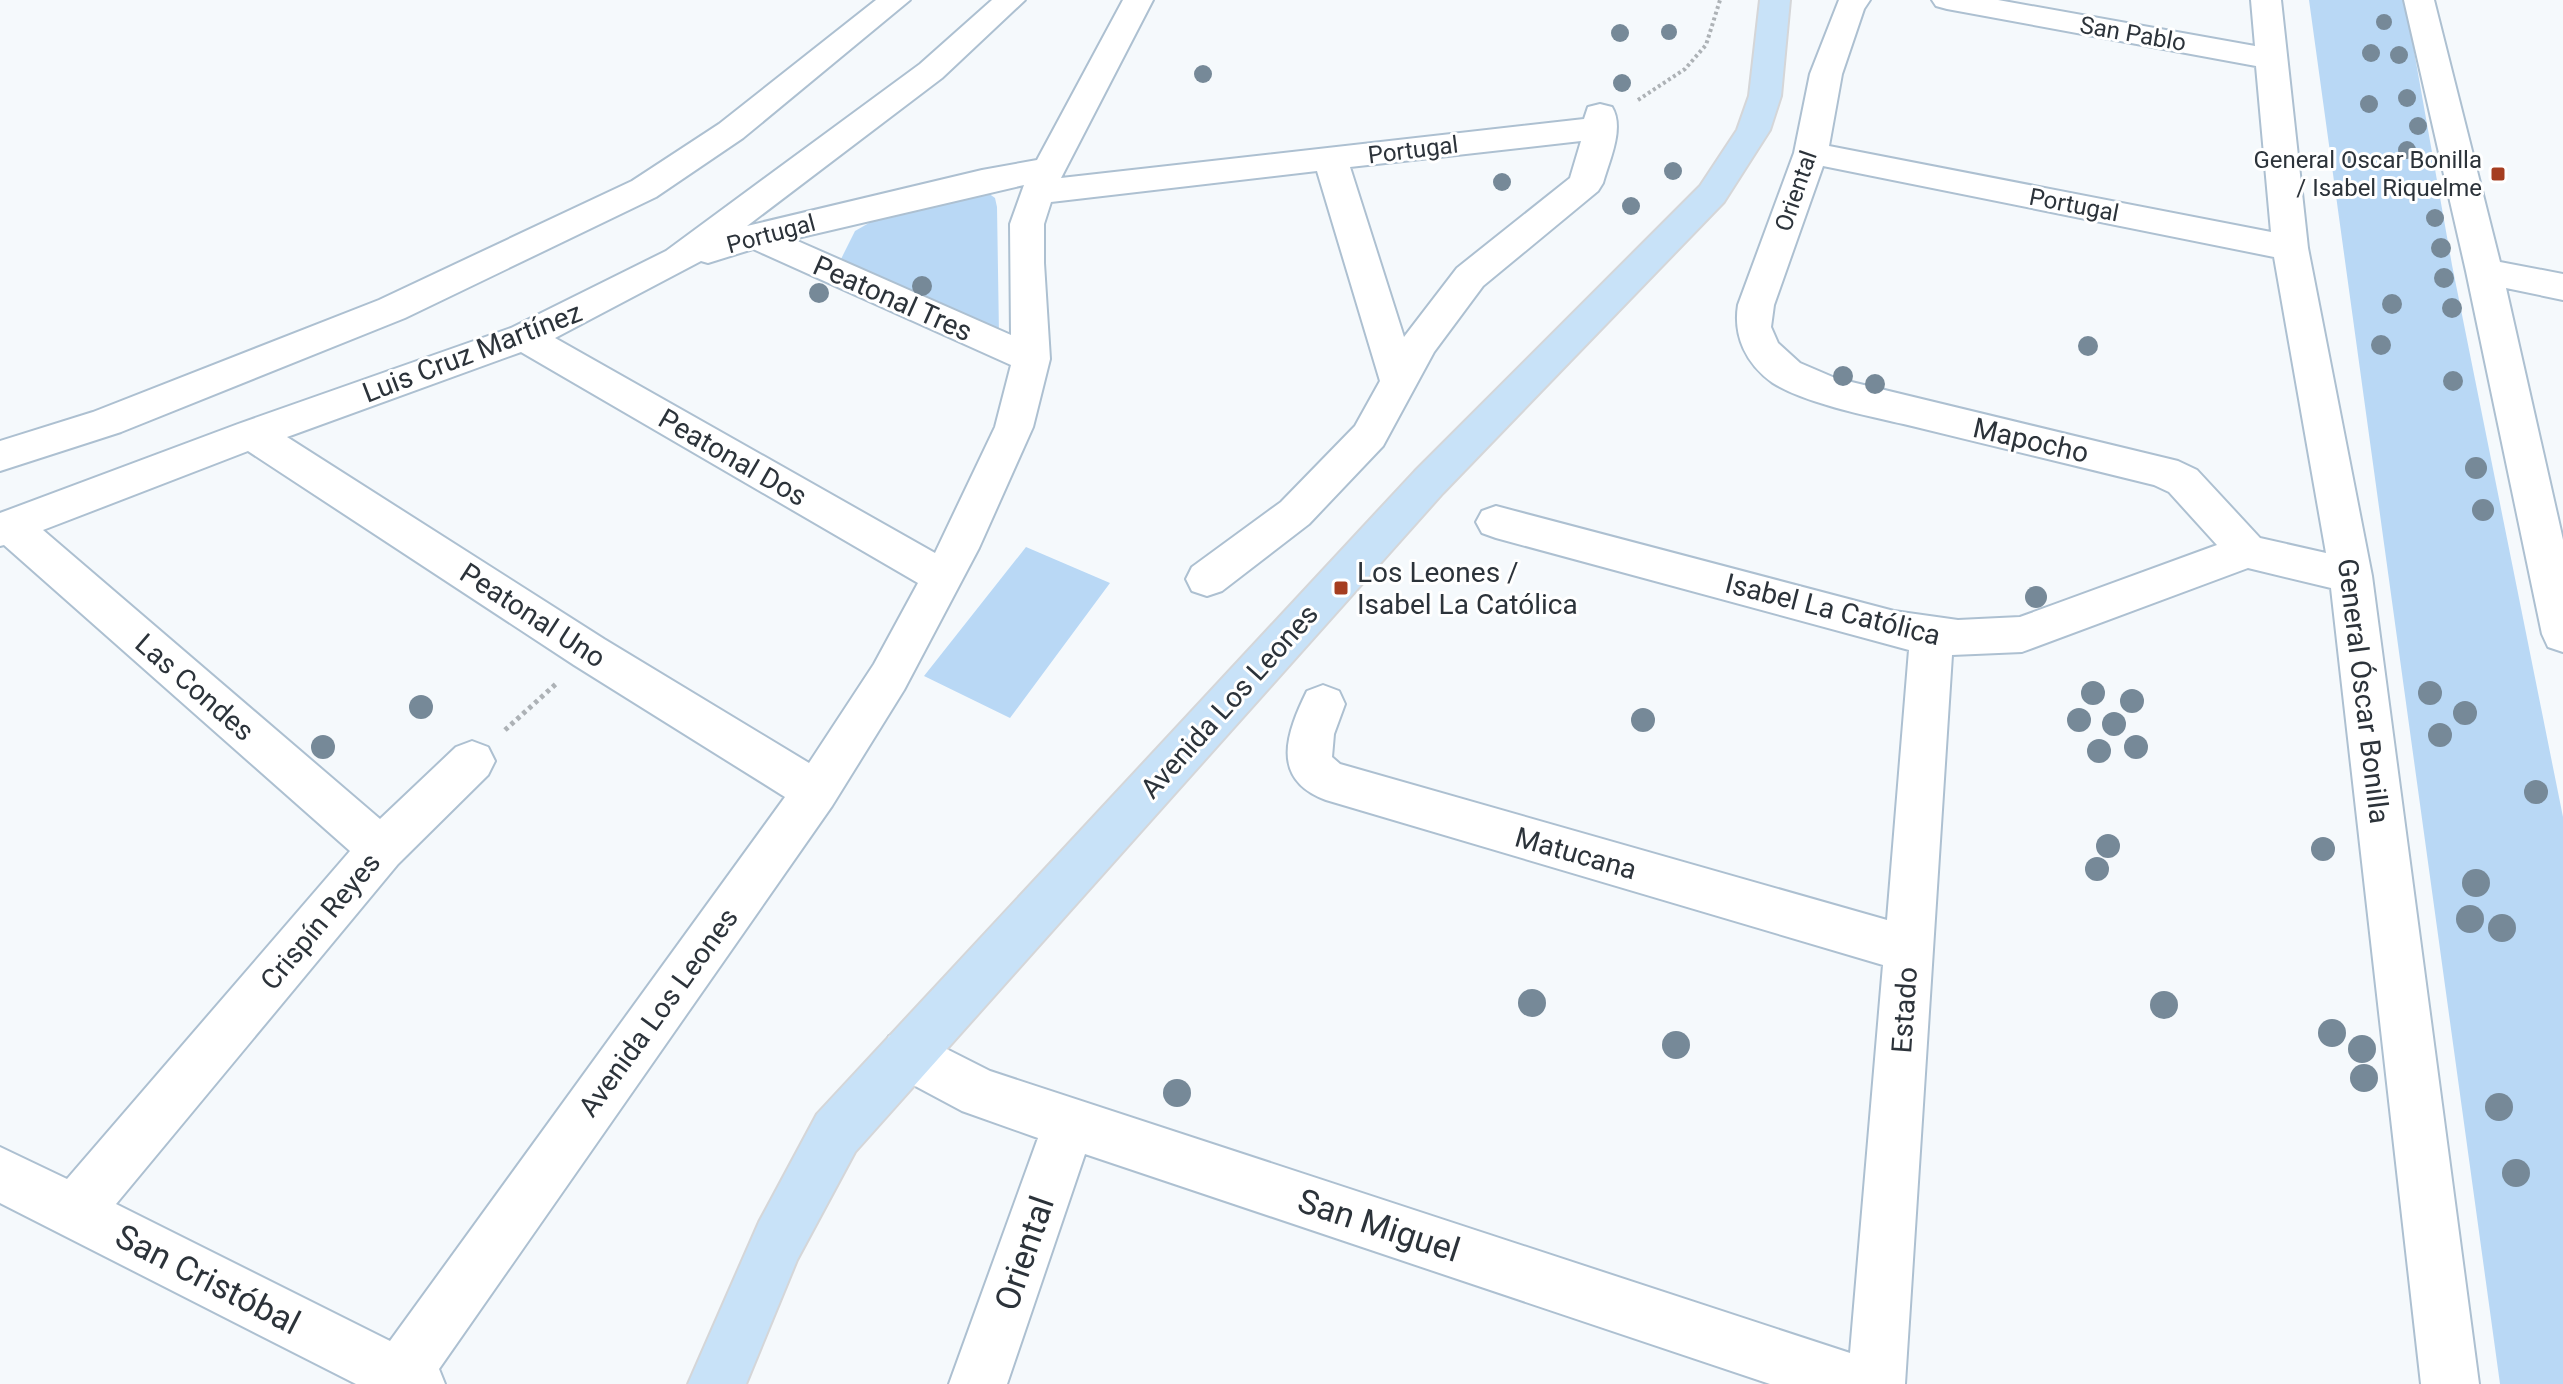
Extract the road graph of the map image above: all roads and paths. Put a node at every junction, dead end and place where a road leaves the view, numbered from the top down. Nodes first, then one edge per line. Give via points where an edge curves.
1 (895, 0) edge
2 (1010, 0) edge
3 (1138, 0) edge
4 (1720, 0) edge
5 (1775, 0) edge
6 (1855, 0) edge
7 (1947, 0) edge
8 (2266, 0) edge
9 (2419, 0) edge
10 (2272, 59) junction
11 (1600, 121) junction
12 (1811, 153) junction
13 (1331, 160) junction
14 (1044, 180) junction
15 (755, 236) junction
16 (2290, 248) junction
17 (679, 260) junction
18 (2484, 271) junction
19 (2563, 287) edge
20 (524, 337) junction
21 (1031, 359) junction
22 (1787, 373) joint
23 (1399, 381) junction
24 (252, 434) junction
25 (0, 456) edge
26 (1496, 522) dead end
27 (5, 528) edge
28 (2247, 551) junction
29 (950, 562) junction
30 (2351, 576) junction
31 (1207, 579) dead end
32 (2563, 634) edge
33 (1932, 637) junction
34 (589, 652) junction
35 (1323, 704) dead end
36 (472, 761) joint
37 (816, 792) junction
38 (381, 849) junction
39 (1909, 950) junction
40 (907, 1054) junction
41 (1070, 1122) junction
42 (0, 1174) edge
43 (74, 1212) junction
44 (403, 1381) edge
45 (717, 1384) edge
46 (978, 1384) edge
47 (1856, 1384) edge
48 (1876, 1384) edge
49 (2450, 1384) edge

1 - 25 street via 731,131 644,189 392,309 107,422
2 - 17 street, Luis Cruz Martínez via 931,71
3 - 14 street
4 - 11 path via 1706,45 1685,69
5 - 40 main road, Avenida Los Leones via 1765,96 1753,130 1712,194 1429,482
6 - 12 street, Oriental via 1826,74
7 - 10 street, San Pablo
8 - 10 street, General Óscar Bonilla
9 - 18 street
10 - 16 street, General Óscar Bonilla
11 - 13 street, Portugal
11 - 23 street via 1586,183 1470,277 1419,344
12 - 16 street, Portugal
12 - 22 street, Oriental via 1756,305 1753,327 1763,350
13 - 14 street, Portugal
13 - 23 street
14 - 15 street, Portugal via 982,181
14 - 21 street via 1027,224
15 - 17 street, Portugal
15 - 21 street, Peatonal Tres
16 - 30 street, General Óscar Bonilla
17 - 20 street, Luis Cruz Martínez
18 - 19 street
18 - 32 street
20 - 24 street, Luis Cruz Martínez
20 - 29 street, Peatonal Dos
21 - 29 street via 1014,427
22 - 28 street, Mapocho via 1863,400 2164,472 2183,481
23 - 31 street via 1369,436 1295,513
24 - 27 street, Luis Cruz Martínez
24 - 34 street, Peatonal Uno
26 - 33 street, Isabel La Católica
27 - 38 street, Las Condes
28 - 30 street
28 - 33 street, Isabel La Católica via 2022,634 1987,641
29 - 37 street, Avenida Los Leones via 889,677
30 - 49 street, General Óscar Bonilla
33 - 39 street, Estado
34 - 36 path
34 - 37 street, Peatonal Uno
35 - 39 street, Matucana via 1307,751 1311,765 1326,780
36 - 38 street, Crispín Reyes
37 - 44 street, Avenida Los Leones
38 - 43 street, Crispín Reyes
39 - 48 street, Estado
40 - 41 street, San Miguel via 980,1093
40 - 45 main road, Avenida Los Leones via 836,1133 778,1241
41 - 46 street, Oriental
41 - 47 street, San Miguel
42 - 43 street, San Cristóbal
43 - 44 street, San Cristóbal

